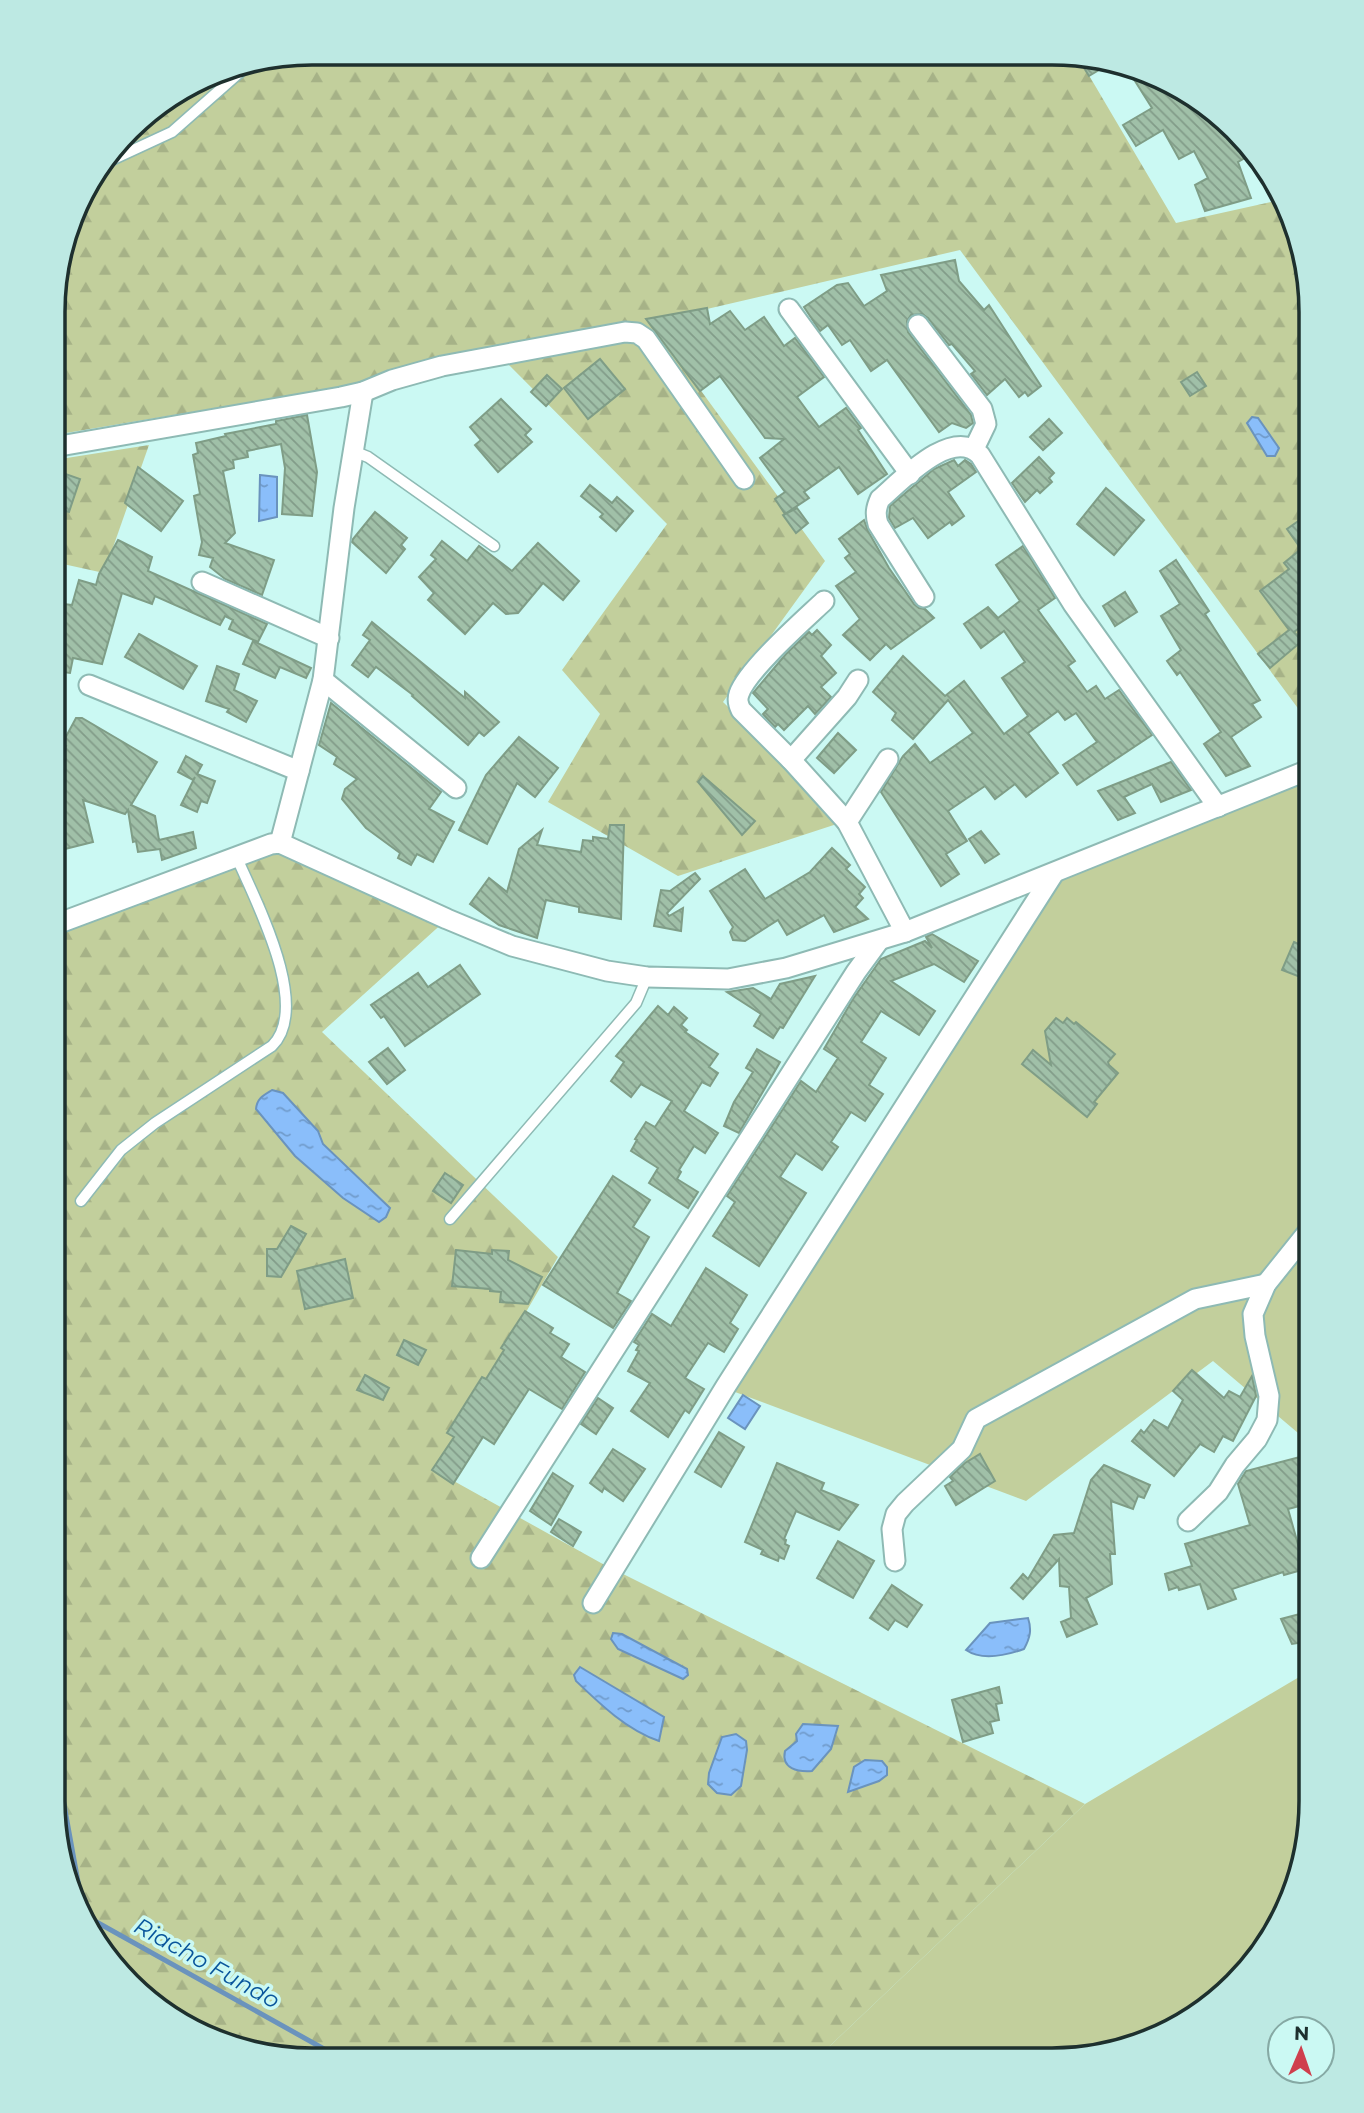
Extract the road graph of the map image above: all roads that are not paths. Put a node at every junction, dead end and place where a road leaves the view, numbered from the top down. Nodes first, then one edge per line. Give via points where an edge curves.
1 (234, 77) edge
2 (120, 156) edge
3 (789, 309) dead end
4 (918, 325) dead end
5 (363, 392) junction
6 (65, 445) edge
7 (974, 449) junction
8 (353, 451) junction
9 (910, 474) junction
10 (744, 479) dead end
11 (494, 546) dead end
12 (202, 582) dead end
13 (924, 597) dead end
14 (824, 601) dead end
15 (329, 638) junction
16 (323, 680) junction
17 (858, 680) dead end
18 (89, 685) dead end
19 (888, 759) dead end
20 (792, 760) junction
21 (299, 771) junction
22 (1299, 774) edge
23 (456, 788) dead end
24 (1218, 807) junction
25 (847, 822) junction
26 (280, 843) junction
27 (237, 858) junction
28 (1054, 873) junction
29 (65, 921) edge
30 (905, 932) junction
31 (878, 942) junction
32 (647, 977) junction
33 (81, 1201) dead end
34 (450, 1219) dead end
35 (1299, 1243) edge
36 (1266, 1284) junction
37 (1188, 1521) dead end
38 (481, 1558) dead end
39 (895, 1561) dead end
40 (593, 1603) dead end

1 - 2 lane via 172,132
3 - 9 street
4 - 7 street via 982,409 986,424
5 - 6 street
5 - 8 street
5 - 10 street via 442,366 637,332
7 - 9 street via 963,445 941,450
7 - 24 street via 1073,604
8 - 11 lane
8 - 15 street
9 - 13 street via 880,499 875,514
12 - 15 street
14 - 20 street via 762,662 738,697 741,710
15 - 16 street
16 - 21 street
16 - 23 street
17 - 20 street
18 - 21 street
19 - 25 street
20 - 25 street
21 - 26 street
22 - 24 street
24 - 28 street
25 - 30 street
26 - 27 street
26 - 32 street via 512,946
27 - 29 street
27 - 33 lane via 270,932 285,982 281,1034 272,1046 121,1150
28 - 30 street
28 - 40 street
30 - 31 street
31 - 32 street via 728,979
31 - 38 street
32 - 34 lane via 636,1003
35 - 36 street
36 - 37 street via 1255,1306 1253,1326 1269,1396 1267,1420 1218,1492
36 - 39 street via 1195,1299 976,1419 962,1449 896,1514 892,1529

